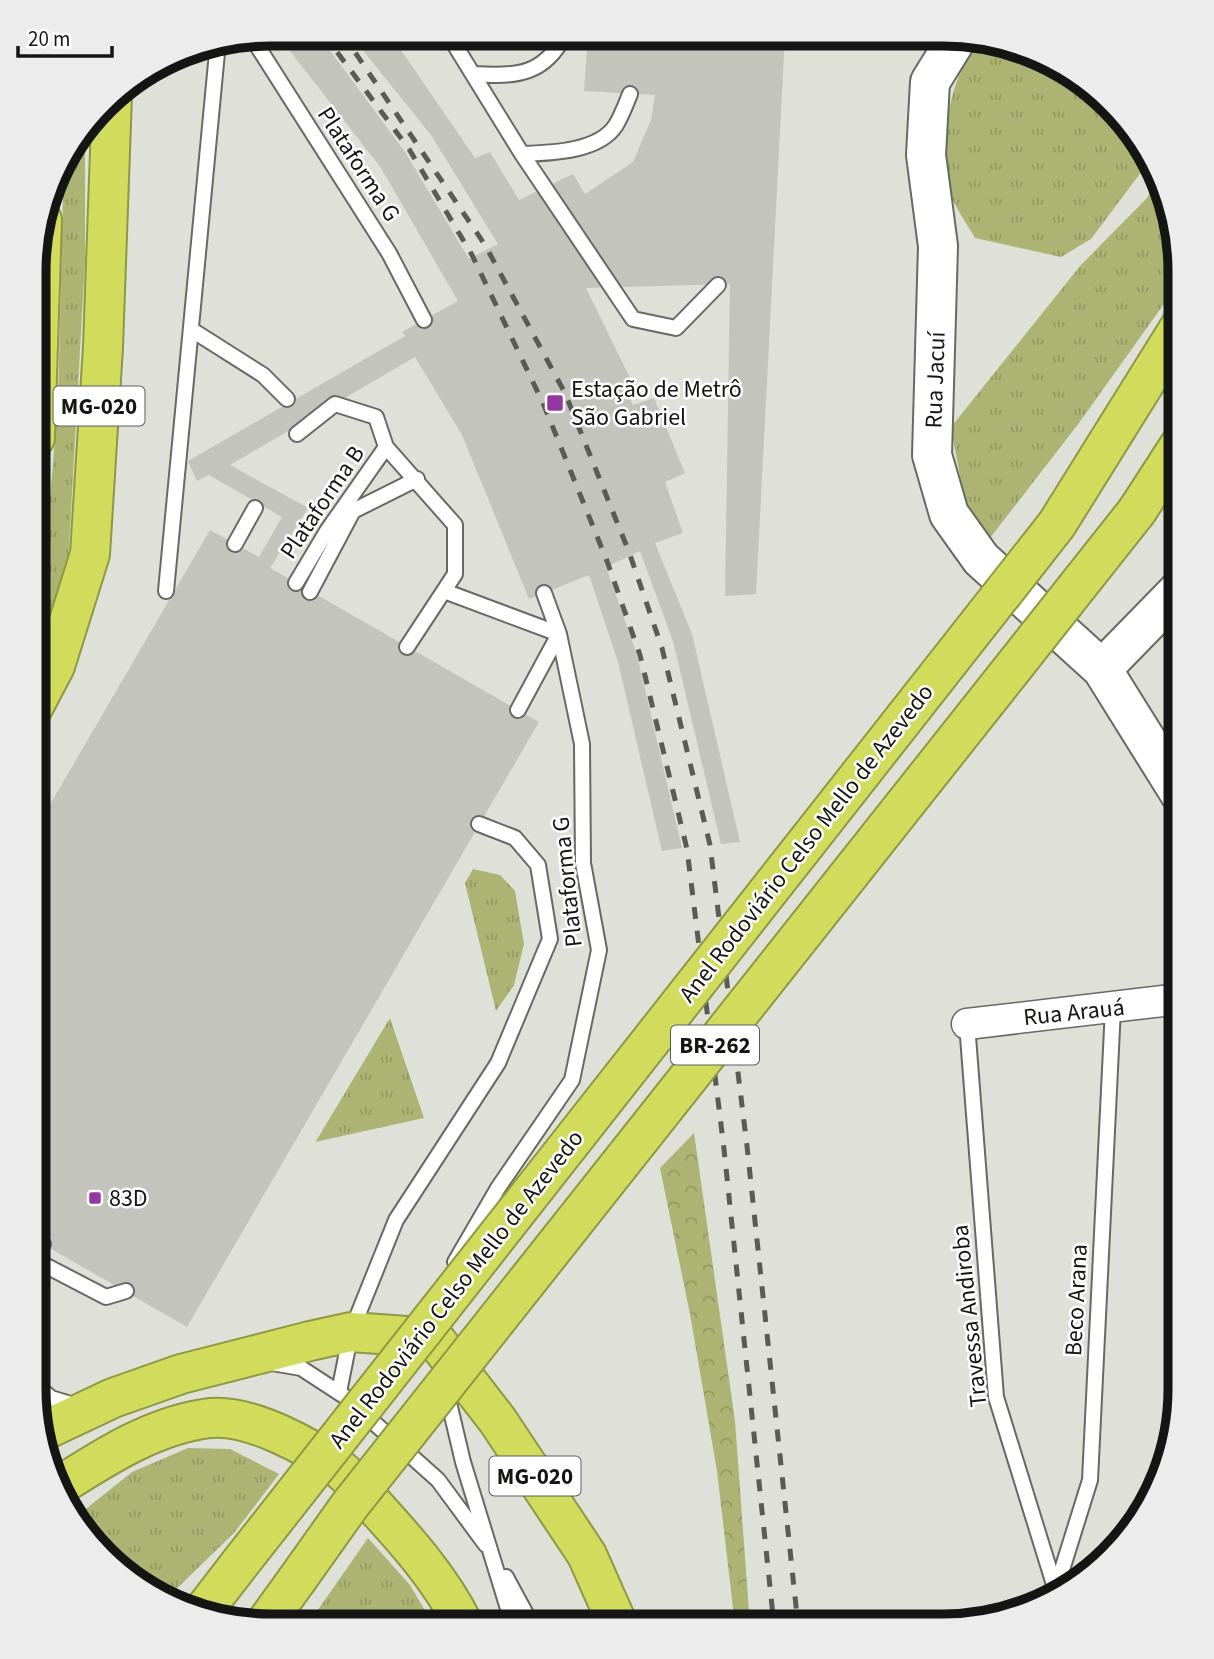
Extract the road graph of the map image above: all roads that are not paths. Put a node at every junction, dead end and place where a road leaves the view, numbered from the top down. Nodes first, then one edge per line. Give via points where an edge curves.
1 (258, 46) edge
2 (456, 46) edge
3 (559, 46) edge
4 (952, 46) edge
5 (217, 52) edge
6 (475, 74) junction
7 (630, 94) dead end
8 (111, 112) edge
9 (522, 154) junction
10 (718, 285) dead end
11 (424, 320) dead end
12 (192, 330) junction
13 (1168, 347) edge
14 (287, 399) dead end
15 (297, 434) dead end
16 (386, 447) junction
17 (1168, 463) edge
18 (417, 479) junction
19 (255, 508) dead end
20 (235, 544) dead end
21 (296, 583) dead end
22 (166, 591) dead end
23 (444, 591) junction
24 (310, 592) dead end
25 (544, 593) dead end
26 (1168, 601) edge
27 (559, 634) junction
28 (407, 647) dead end
29 (1102, 669) junction
30 (46, 683) edge
31 (518, 710) dead end
32 (1168, 773) edge
33 (479, 824) dead end
34 (1168, 1001) edge
35 (1113, 1008) junction
36 (967, 1024) joint
37 (46, 1266) edge
38 (126, 1292) dead end
39 (351, 1332) junction
40 (434, 1338) junction
41 (243, 1358) junction
42 (340, 1392) junction
43 (46, 1394) edge
44 (88, 1410) junction
45 (49, 1428) edge
46 (66, 1482) edge
47 (495, 1558) junction
48 (1059, 1581) edge
49 (1054, 1584) edge
50 (208, 1605) edge
51 (272, 1614) edge
52 (457, 1614) edge
53 (510, 1614) edge
54 (526, 1614) edge
55 (613, 1614) edge

1 - 11 lane, Plataforma G via 389,253
2 - 6 lane
3 - 6 lane via 556,53 513,77
4 - 29 street, Rua Jacuí via 930,82 926,155 938,246 932,454 949,514 981,559
5 - 12 lane
6 - 9 lane
7 - 9 lane via 615,128 593,142 565,153
8 - 30 highway, MG-020 via 90,554
9 - 10 lane via 633,319 676,328
12 - 14 lane via 263,375
12 - 22 lane
13 - 50 highway, Anel Rodoviário Celso Mello de Azevedo / BR-262, bridge via 1057,524
15 - 16 lane via 335,404 376,417
16 - 18 lane
16 - 21 lane, Plataforma B
17 - 51 highway, Anel Rodoviário Celso Mello de Azevedo / BR-262, bridge via 1137,511 350,1505
18 - 23 lane via 456,524 455,574
18 - 24 lane via 353,511
19 - 20 lane
23 - 27 lane
23 - 28 lane
25 - 27 lane, Plataforma G
26 - 29 street
27 - 31 lane
27 - 40 lane, Plataforma G via 582,744 583,863 599,950 572,1080 498,1188 436,1296 430,1320
29 - 32 street, Rua Jacuí
33 - 39 lane via 516,838 538,865 551,939 498,1063 396,1220
34 - 35 street, Rua Arauá
35 - 36 street, Rua Arauá
35 - 48 lane, Beco Arana via 1090,1480
36 - 49 lane, Travessa Andiroba via 996,1397
37 - 38 lane via 106,1297
39 - 40 highway
39 - 41 highway
39 - 42 lane
40 - 47 lane, Plataforma G via 463,1462
40 - 55 highway, MG-020 via 499,1421 587,1555
41 - 42 lane via 301,1368
41 - 44 highway via 181,1374
42 - 47 lane via 438,1480
43 - 44 lane
44 - 45 highway
46 - 52 highway via 121,1447 174,1428 212,1418 258,1425 343,1471 440,1583
47 - 53 lane
47 - 54 lane

